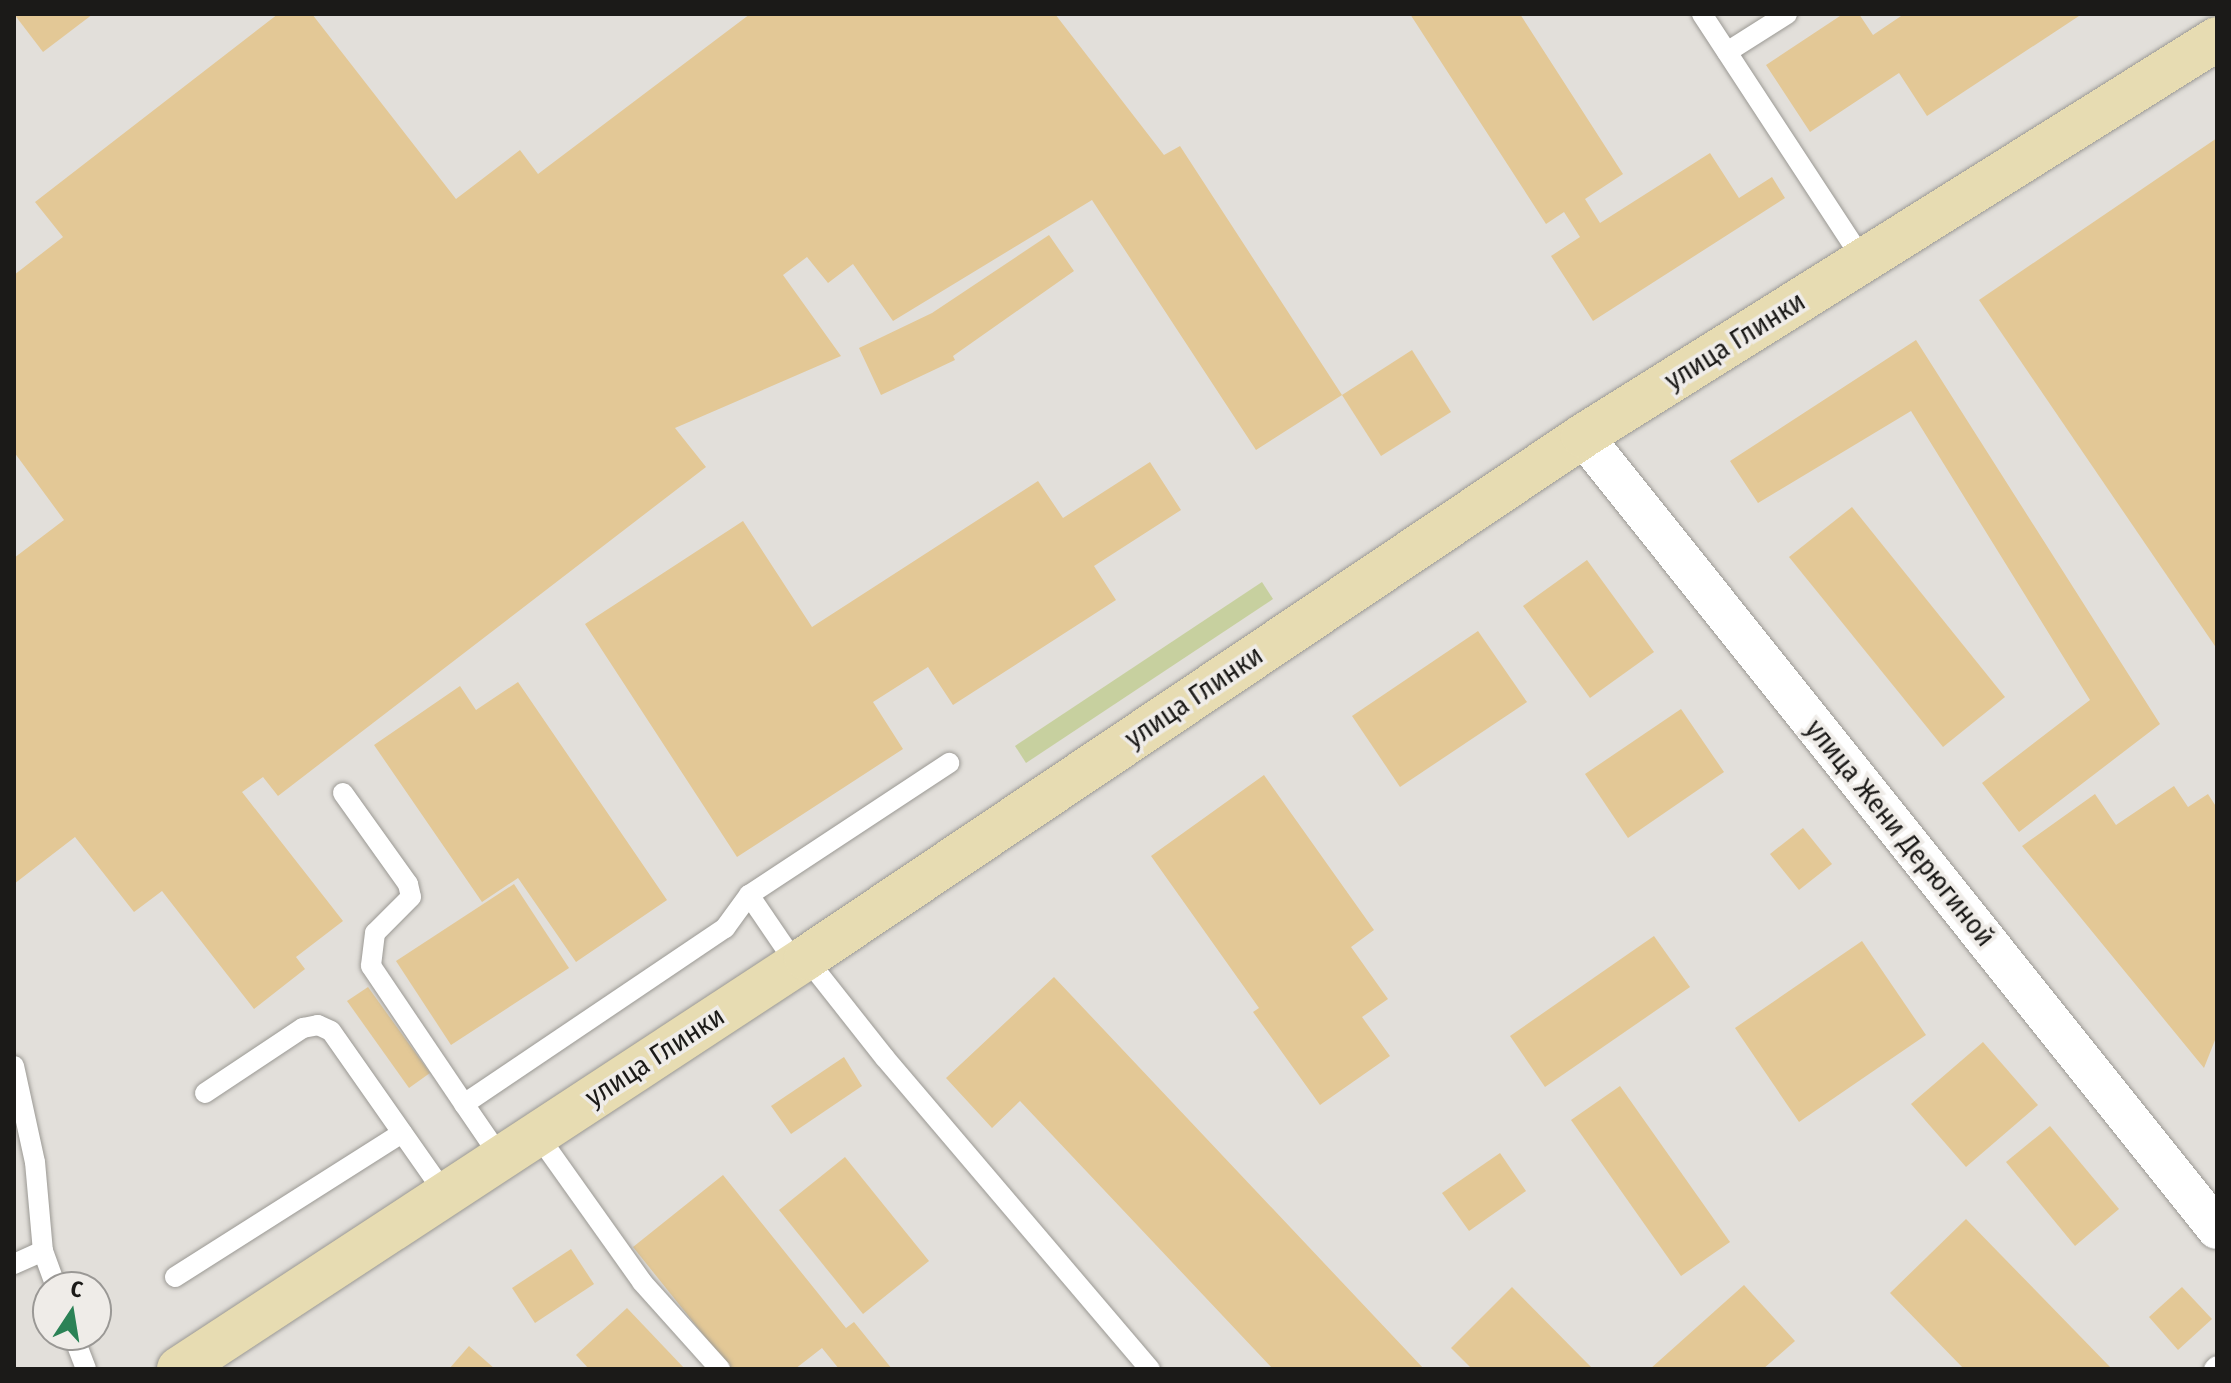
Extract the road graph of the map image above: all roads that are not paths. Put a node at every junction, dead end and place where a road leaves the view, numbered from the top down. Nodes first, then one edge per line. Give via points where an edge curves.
1 (1702, 14) edge
2 (1787, 14) edge
3 (2217, 39) edge
4 (1727, 52) junction
5 (1863, 260) junction
6 (1583, 436) junction
7 (949, 763) dead end
8 (343, 793) dead end
9 (749, 895) junction
10 (801, 961) junction
11 (14, 1066) edge
12 (205, 1093) dead end
13 (464, 1104) junction
14 (402, 1133) junction
15 (537, 1134) junction
16 (501, 1158) junction
17 (445, 1194) junction
18 (2217, 1229) edge
19 (43, 1251) junction
20 (14, 1264) edge
21 (50, 1271) edge
22 (175, 1277) dead end
23 (179, 1369) edge
24 (720, 1369) edge
25 (1150, 1369) edge

1 - 4 lane
2 - 4 lane
3 - 5 main road, улица Глинки
4 - 5 lane
5 - 6 main road, улица Глинки
6 - 10 main road, улица Глинки
6 - 18 street, улица Жени Дерюгиной
7 - 9 lane
8 - 13 lane via 408,884 411,897 375,933 371,966
9 - 10 lane
9 - 13 lane via 725,928
10 - 15 main road, улица Глинки
10 - 25 lane
11 - 19 lane via 35,1162
12 - 14 lane via 303,1028 318,1025 331,1031
13 - 16 lane
14 - 17 lane
14 - 22 lane
15 - 16 main road, улица Глинки
15 - 24 lane via 642,1282
16 - 17 main road, улица Глинки
17 - 23 main road, улица Глинки
19 - 20 lane
19 - 21 lane

